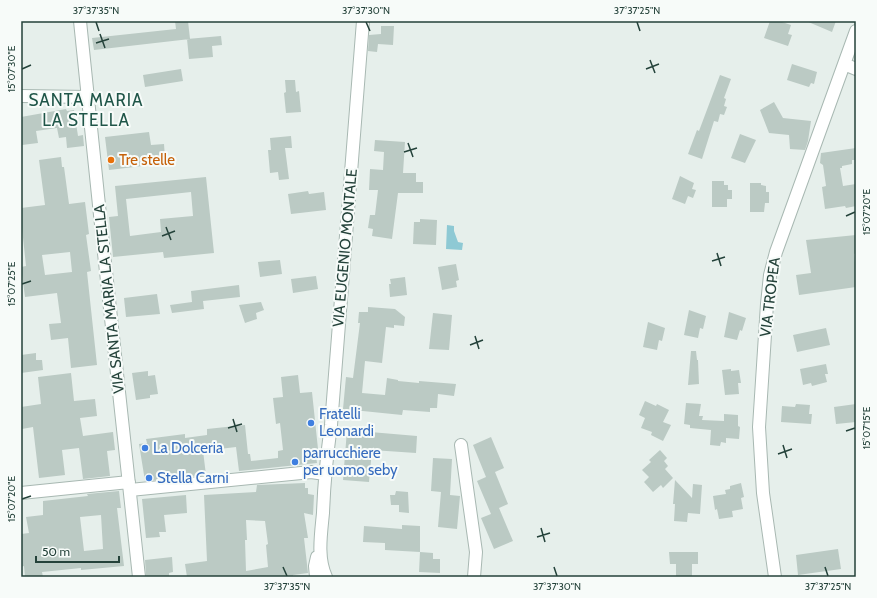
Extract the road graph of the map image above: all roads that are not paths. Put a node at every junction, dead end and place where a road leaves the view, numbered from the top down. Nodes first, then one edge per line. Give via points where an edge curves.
1 (80, 21) edge
2 (363, 21) edge
3 (856, 31) edge
4 (844, 64) junction
5 (856, 69) edge
6 (21, 96) edge
7 (88, 97) junction
8 (461, 445) dead end
9 (325, 474) junction
10 (129, 486) junction
11 (21, 493) edge
12 (322, 530) junction
13 (139, 577) edge
14 (316, 577) edge
15 (326, 577) edge
16 (474, 577) edge
17 (775, 577) edge

1 - 7 street, VIA SANTA MARIA LA STELLA
2 - 9 street, VIA EUGENIO MONTALE
3 - 4 street, VIA TROPEA
4 - 5 street
4 - 17 street, VIA TROPEA via 770,275 759,427 763,493
6 - 7 street
7 - 10 street, VIA SANTA MARIA LA STELLA
8 - 16 street via 476,552
9 - 10 street via 311,472
9 - 12 street, VIA EUGENIO MONTALE
10 - 11 street
10 - 13 street, VIA SANTA MARIA LA STELLA
12 - 14 street via 315,566
12 - 15 street via 321,564

